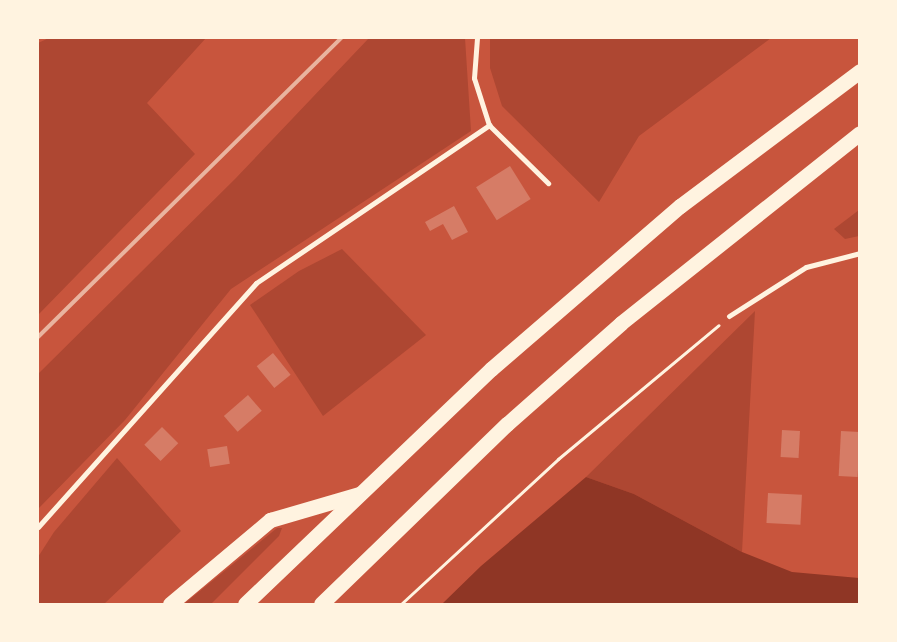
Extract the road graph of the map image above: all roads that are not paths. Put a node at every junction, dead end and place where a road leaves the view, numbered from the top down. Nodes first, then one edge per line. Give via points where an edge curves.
1 (477, 38) edge
2 (860, 71) edge
3 (488, 125) junction
4 (860, 133) edge
5 (548, 183) dead end
6 (860, 253) edge
7 (729, 316) road end
8 (362, 492) junction
9 (38, 527) edge
10 (170, 604) edge
11 (245, 604) edge
12 (321, 604) edge

1 - 3 street via 474,78
2 - 8 highway via 680,206 490,369
3 - 5 street
3 - 9 street via 256,283
4 - 12 highway via 621,323 507,424
6 - 7 street via 806,267
8 - 10 highway via 270,520
8 - 11 highway

